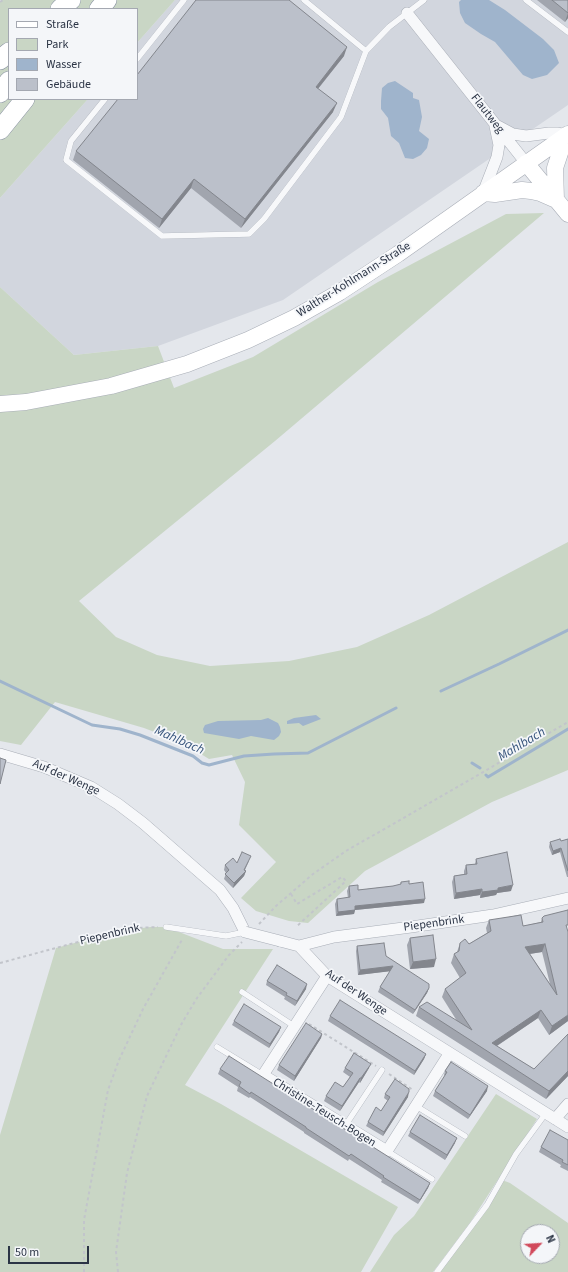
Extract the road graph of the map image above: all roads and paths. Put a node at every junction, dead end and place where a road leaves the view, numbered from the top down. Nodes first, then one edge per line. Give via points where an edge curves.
1 (3, 0) edge
2 (72, 0) edge
3 (106, 0) edge
4 (184, 0) edge
5 (304, 0) edge
6 (424, 0) edge
7 (526, 0) edge
8 (0, 2) edge
9 (61, 8) edge
10 (100, 8) edge
11 (407, 13) junction
12 (568, 32) edge
13 (366, 51) junction
14 (8, 53) edge
15 (138, 58) edge
16 (0, 60) edge
17 (8, 83) edge
18 (0, 93) edge
19 (24, 100) edge
20 (103, 100) edge
21 (494, 124) junction
22 (0, 130) edge
23 (567, 134) edge
24 (526, 163) junction
25 (483, 193) junction
26 (556, 200) junction
27 (568, 214) edge
28 (0, 404) edge
29 (568, 722) edge
30 (0, 754) edge
31 (291, 894) junction
32 (568, 898) edge
33 (296, 927) dead end
34 (166, 928) joint
35 (248, 933) junction
36 (178, 946) dead end
37 (299, 946) junction
38 (0, 963) edge
39 (327, 976) junction
40 (242, 992) dead end
41 (297, 1022) junction
42 (217, 1047) dead end
43 (449, 1054) junction
44 (382, 1070) junction
45 (263, 1075) junction
46 (422, 1096) junction
47 (568, 1104) edge
48 (416, 1106) junction
49 (550, 1116) junction
50 (345, 1126) junction
51 (568, 1127) edge
52 (465, 1136) dead end
53 (387, 1151) junction
54 (432, 1179) dead end
55 (84, 1272) edge
56 (118, 1272) edge
57 (437, 1272) edge

1 - 8 path
2 - 9 highway
3 - 10 highway
4 - 15 lane
5 - 13 lane
6 - 11 lane
7 - 12 lane
11 - 13 lane
11 - 21 street, Flautweg
13 - 20 lane via 341,117 264,219 249,234 162,236 66,160 71,141
14 - 16 highway
17 - 18 highway
19 - 22 highway
21 - 23 street via 513,134 526,136
21 - 24 street, Flautweg
21 - 25 street via 498,157
23 - 24 main road, Walther-Kohlmann-Straße
23 - 26 main road via 555,168
24 - 25 main road, Walther-Kohlmann-Straße
24 - 26 main road, Flautweg
25 - 26 main road via 522,190 540,193
25 - 28 main road, Walther-Kohlmann-Straße via 340,292 248,340 187,364 111,386 26,402
26 - 27 main road, Flautweg
29 - 31 path via 346,851 313,874
30 - 35 street, Auf der Wenge via 44,767 105,795 143,823 220,890
31 - 33 path via 297,904 342,877 346,880
31 - 35 path
32 - 37 street, Piepenbrink via 493,915 334,937
34 - 35 lane via 226,936
34 - 38 path, Piepenbrink via 150,927 119,931
35 - 37 street, bridge
35 - 56 path via 197,998 147,1096 127,1173 116,1252
36 - 55 path via 143,1009 108,1090 84,1220
37 - 39 street, Auf der Wenge
39 - 41 street, Christine-Teusch-Bogen
39 - 43 street, Auf der Wenge
40 - 41 lane
41 - 44 path
41 - 45 street, Christine-Teusch-Bogen
42 - 45 lane
43 - 46 street, Christine-Teusch-Bogen
43 - 49 street, Auf der Wenge
44 - 46 path
44 - 50 lane
45 - 50 street, Christine-Teusch-Bogen
46 - 48 street, Christine-Teusch-Bogen
47 - 49 street
48 - 52 lane
48 - 53 street, Christine-Teusch-Bogen
49 - 51 street, Auf der Wenge
49 - 57 lane via 516,1154 487,1205
50 - 53 street, Christine-Teusch-Bogen
53 - 54 lane

